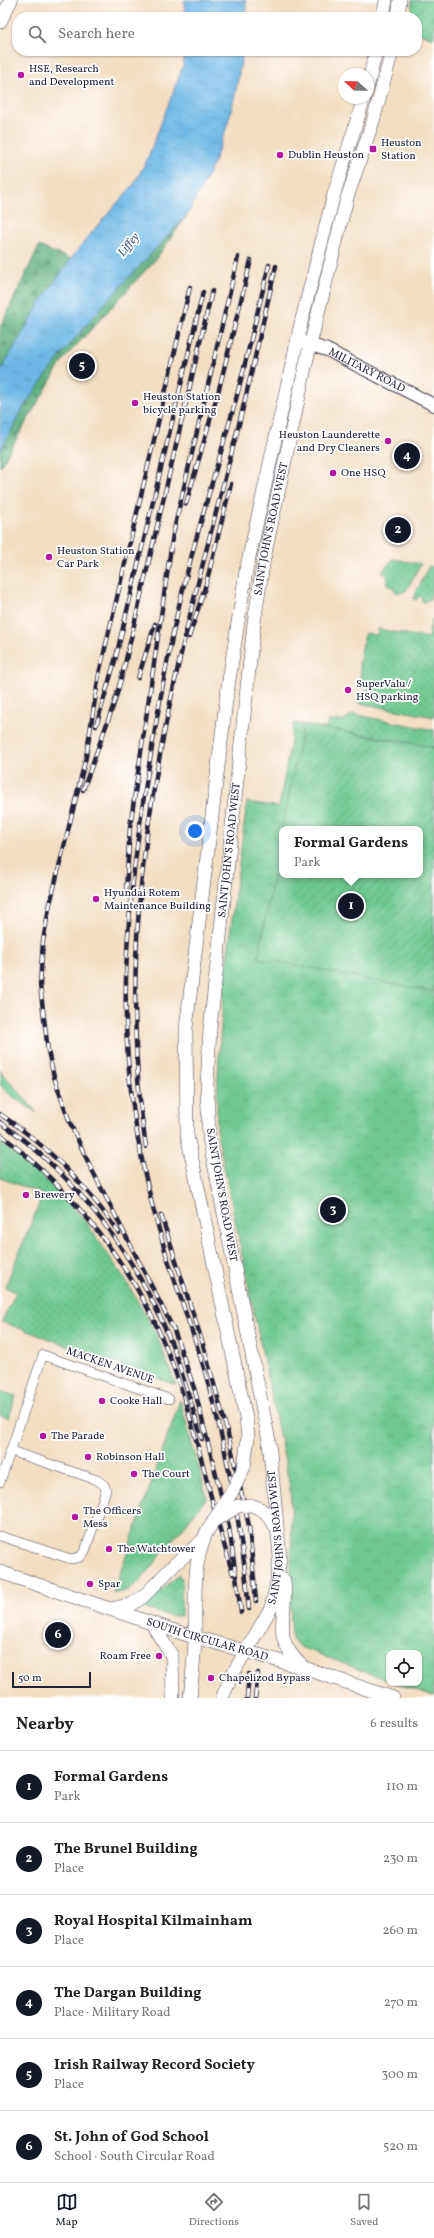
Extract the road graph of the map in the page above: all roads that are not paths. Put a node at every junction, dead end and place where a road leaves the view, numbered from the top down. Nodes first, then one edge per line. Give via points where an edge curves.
1 (11, 0) edge
2 (386, 0) edge
3 (400, 0) edge
4 (384, 12) edge
5 (399, 12) edge
6 (0, 22) edge
7 (375, 56) edge
8 (391, 56) edge
9 (372, 68) edge
10 (362, 104) edge
11 (297, 341) junction
12 (310, 344) junction
13 (434, 405) edge
14 (169, 1399) dead end
15 (11, 1451) junction
16 (0, 1482) edge
17 (212, 1522) junction
18 (0, 1536) edge
19 (278, 1536) junction
20 (202, 1542) junction
21 (280, 1557) junction
22 (0, 1572) edge
23 (111, 1610) junction
24 (152, 1624) junction
25 (195, 1638) junction
26 (246, 1651) junction
27 (304, 1668) junction
28 (173, 1698) edge
29 (190, 1698) edge
30 (222, 1698) edge
31 (393, 1698) edge

1 - 6 main road
2 - 4 main road
3 - 5 main road
7 - 9 main road
8 - 12 main road, SAINT JOHN'S ROAD WEST via 347,198
10 - 11 main road, SAINT JOHN'S ROAD WEST via 334,194
11 - 12 street, MILITARY ROAD
11 - 17 main road, SAINT JOHN'S ROAD WEST, bridge via 246,571 235,636 186,1028 187,1135 245,1410 248,1437 244,1467 233,1490
12 - 13 street, MILITARY ROAD
12 - 19 main road, SAINT JOHN'S ROAD WEST via 264,558 254,623 211,1021 207,1085 209,1138 269,1441
14 - 15 street, MACKEN AVENUE via 43,1355
15 - 16 street
15 - 18 street via 97,1480 106,1490 85,1551 80,1557 72,1559
17 - 19 main road, bridge via 238,1506 250,1505 263,1510 271,1518
17 - 20 main road, SAINT JOHN'S ROAD WEST
19 - 21 main road, SAINT JOHN'S ROAD WEST
20 - 23 main road via 144,1596 132,1604
20 - 25 main road, SAINT JOHN'S ROAD WEST via 197,1571
21 - 26 main road, SAINT JOHN'S ROAD WEST via 271,1608
21 - 27 main road, SOUTH CIRCULAR ROAD via 284,1584 282,1634 288,1650
22 - 23 main road, SOUTH CIRCULAR ROAD
23 - 24 main road, SOUTH CIRCULAR ROAD
24 - 25 main road, SOUTH CIRCULAR ROAD
24 - 28 main road via 172,1656
25 - 26 main road, SOUTH CIRCULAR ROAD
25 - 29 main road, SAINT JOHN'S ROAD WEST
26 - 27 main road, SOUTH CIRCULAR ROAD
26 - 30 main road, SAINT JOHN'S ROAD WEST via 232,1674
27 - 31 main road, SOUTH CIRCULAR ROAD

